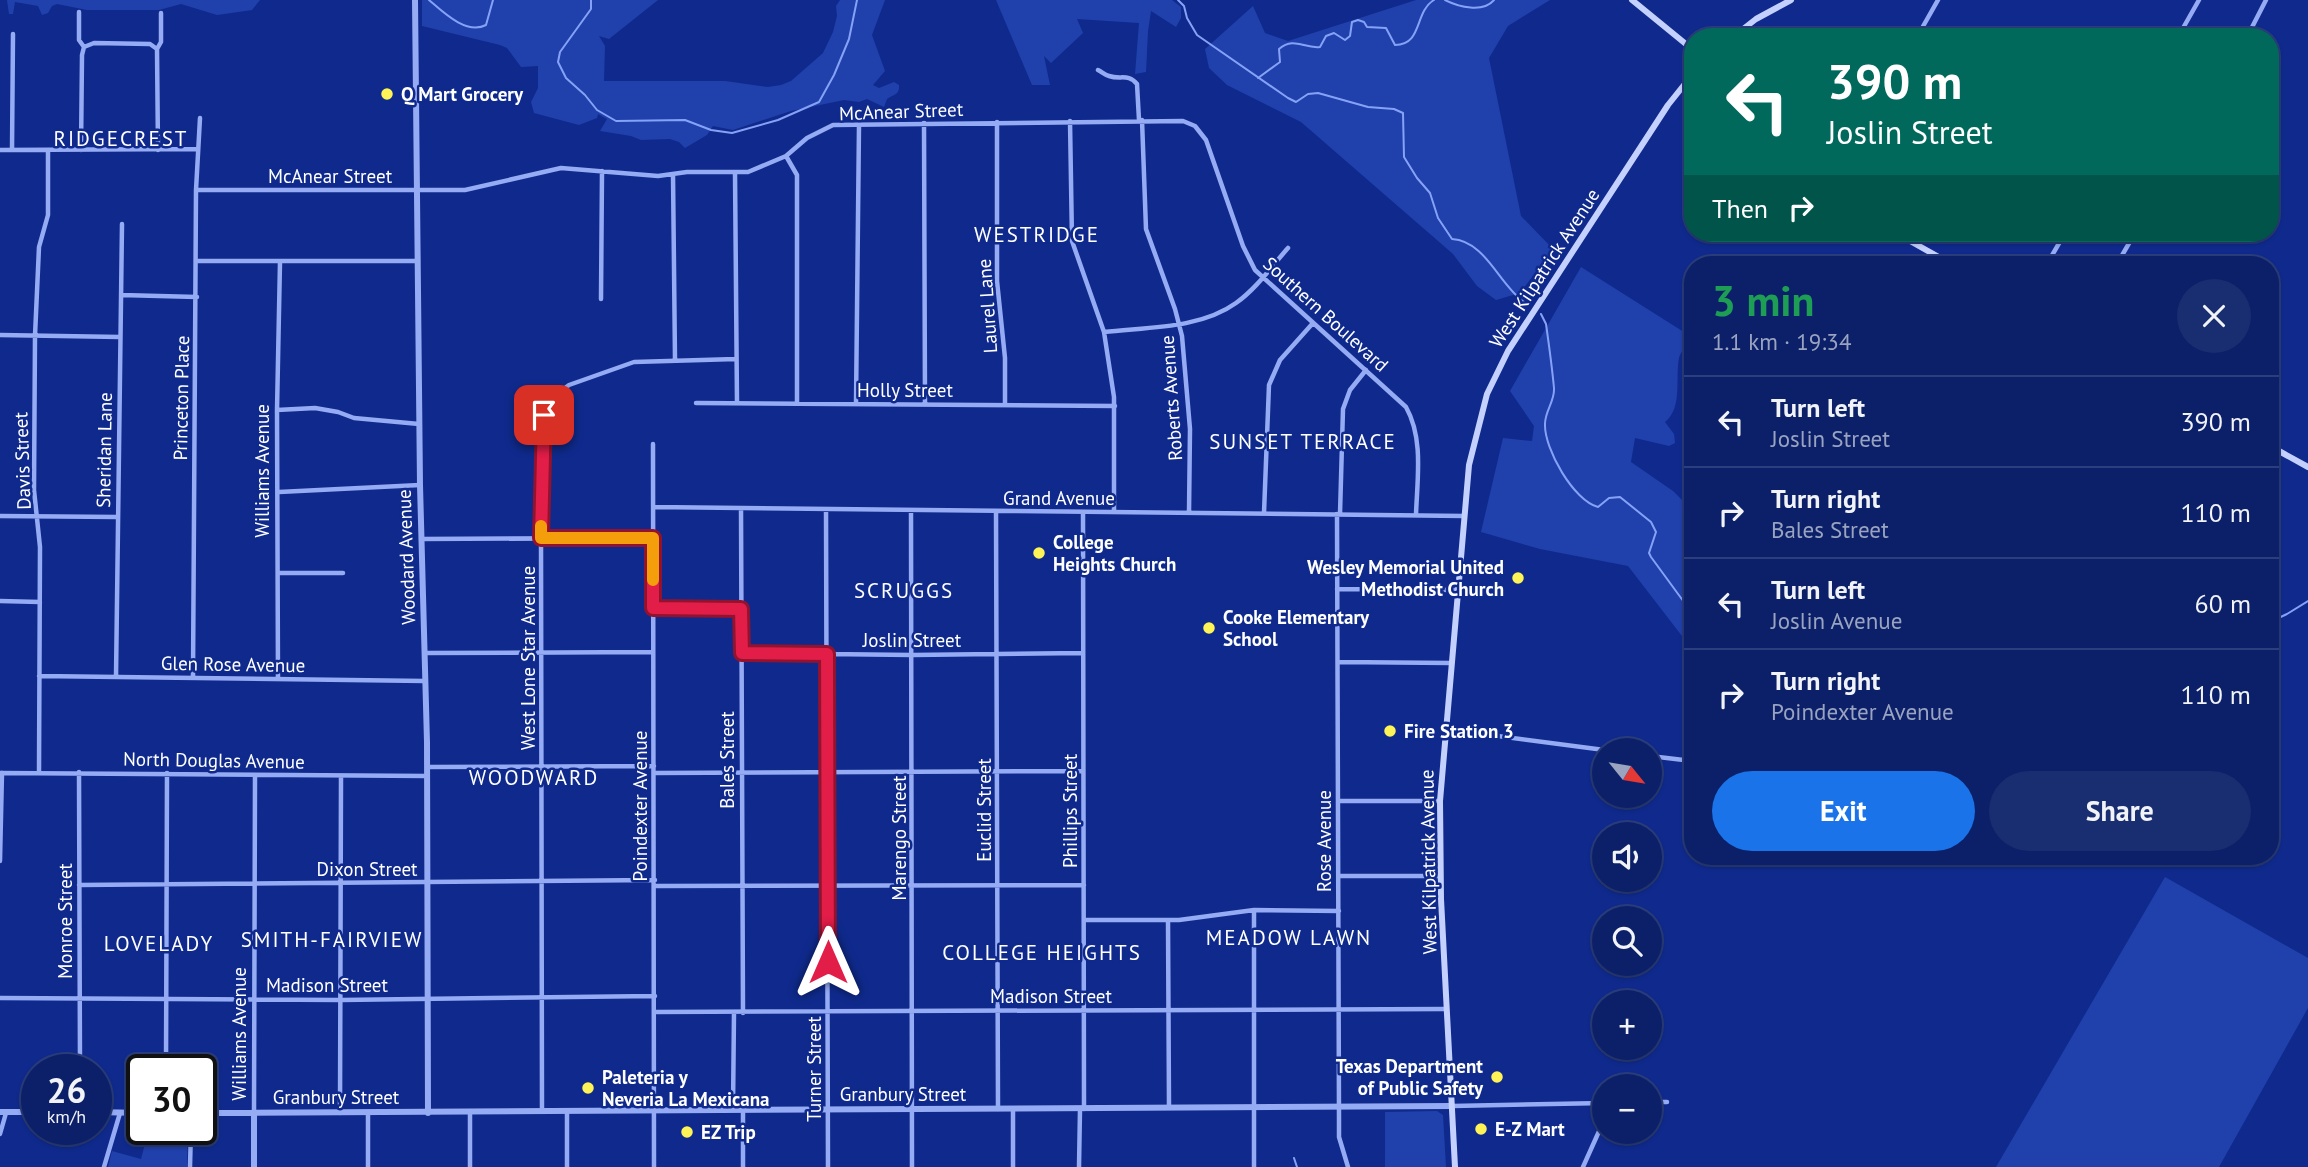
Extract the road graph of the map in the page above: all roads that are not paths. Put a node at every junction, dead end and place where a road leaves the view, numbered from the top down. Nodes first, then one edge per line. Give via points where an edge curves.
1 (415, 0) edge
2 (1632, 0) edge
3 (1791, 0) edge
4 (1938, 0) edge
5 (2199, 0) edge
6 (2266, 0) edge
7 (79, 12) dead end
8 (161, 13) dead end
9 (1744, 28) edge
10 (1922, 28) edge
11 (2183, 28) edge
12 (2252, 28) edge
13 (13, 34) dead end
14 (1684, 42) edge
15 (84, 47) junction
16 (157, 49) junction
17 (1098, 70) dead end
18 (1684, 85) edge
19 (200, 118) dead end
20 (1140, 120) junction
21 (1070, 121) junction
22 (997, 122) junction
23 (924, 123) junction
24 (859, 125) junction
25 (1199, 130) joint
26 (197, 149) junction
27 (0, 150) edge
28 (12, 150) junction
29 (48, 150) junction
30 (81, 150) junction
31 (158, 150) junction
32 (786, 156) junction
33 (602, 171) junction
34 (735, 172) junction
35 (673, 174) junction
36 (197, 190) junction
37 (418, 190) junction
38 (122, 224) dead end
39 (1912, 242) edge
40 (1288, 248) dead end
41 (1937, 256) edge
42 (197, 261) junction
43 (419, 261) junction
44 (280, 262) junction
45 (1262, 277) junction
46 (121, 295) junction
47 (197, 297) junction
48 (601, 299) dead end
49 (1179, 323) junction
50 (1313, 323) junction
51 (1104, 332) junction
52 (0, 335) edge
53 (35, 335) junction
54 (120, 337) junction
55 (736, 359) junction
56 (676, 360) junction
57 (1366, 370) junction
58 (696, 403) dead end
59 (737, 403) junction
60 (797, 403) junction
61 (856, 404) junction
62 (925, 404) junction
63 (1005, 405) junction
64 (1115, 406) junction
65 (277, 410) junction
66 (419, 424) junction
67 (653, 444) dead end
68 (2279, 451) edge
69 (2308, 467) edge
70 (420, 485) junction
71 (279, 492) junction
72 (653, 508) junction
73 (741, 508) junction
74 (826, 509) junction
75 (911, 510) junction
76 (996, 511) junction
77 (1083, 512) junction
78 (1114, 512) junction
79 (1189, 513) junction
80 (1265, 513) junction
81 (1339, 514) junction
82 (1416, 515) junction
83 (0, 516) edge
84 (1464, 516) junction
85 (38, 517) junction
86 (117, 517) junction
87 (541, 538) junction
88 (653, 538) junction
89 (421, 539) junction
90 (279, 573) junction
91 (343, 573) dead end
92 (1337, 589) junction
93 (1457, 590) junction
94 (0, 601) edge
95 (40, 602) junction
96 (653, 608) junction
97 (741, 609) junction
98 (653, 652) junction
99 (425, 653) junction
100 (542, 653) junction
101 (742, 653) junction
102 (997, 653) junction
103 (1083, 653) junction
104 (827, 654) junction
105 (912, 655) junction
106 (1338, 662) junction
107 (1451, 663) junction
108 (39, 676) junction
109 (116, 677) junction
110 (193, 677) junction
111 (278, 679) junction
112 (426, 681) junction
113 (1444, 729) junction
114 (1592, 748) edge
115 (1662, 757) edge
116 (1684, 760) edge
117 (427, 767) junction
118 (543, 767) junction
119 (654, 770) junction
120 (1083, 771) junction
121 (39, 772) junction
122 (79, 772) junction
123 (741, 772) junction
124 (913, 772) junction
125 (998, 772) junction
126 (1, 773) edge
127 (167, 773) junction
128 (827, 773) junction
129 (255, 775) junction
130 (427, 776) junction
131 (341, 777) junction
132 (1440, 801) junction
133 (1338, 802) junction
134 (0, 861) edge
135 (1339, 876) junction
136 (1440, 876) junction
137 (543, 881) junction
138 (342, 883) junction
139 (427, 883) junction
140 (654, 883) junction
141 (166, 884) junction
142 (255, 884) junction
143 (1084, 884) junction
144 (79, 885) junction
145 (828, 886) junction
146 (913, 886) junction
147 (998, 886) junction
148 (743, 887) junction
149 (1254, 910) junction
150 (1339, 911) junction
151 (1084, 920) junction
152 (1168, 920) junction
153 (655, 996) junction
154 (428, 997) junction
155 (542, 997) junction
156 (0, 998) edge
157 (79, 999) junction
158 (166, 999) junction
159 (256, 999) junction
160 (341, 1000) junction
161 (1340, 1008) junction
162 (1168, 1009) junction
163 (1254, 1009) junction
164 (1446, 1009) junction
165 (1084, 1010) junction
166 (913, 1011) junction
167 (999, 1011) junction
168 (655, 1012) junction
169 (734, 1013) junction
170 (743, 1013) junction
171 (827, 1013) junction
172 (80, 1054) edge
173 (166, 1054) edge
174 (1662, 1102) edge
175 (1667, 1102) dead end
176 (1592, 1103) edge
177 (1452, 1106) junction
178 (1339, 1107) junction
179 (1169, 1108) junction
180 (1254, 1108) junction
181 (1013, 1109) junction
182 (1082, 1109) junction
183 (912, 1110) junction
184 (998, 1110) junction
185 (654, 1111) junction
186 (733, 1111) junction
187 (743, 1111) junction
188 (828, 1111) junction
189 (3, 1112) edge
190 (21, 1112) edge
191 (254, 1112) junction
192 (542, 1112) junction
193 (567, 1112) junction
194 (112, 1113) edge
195 (120, 1113) junction
196 (126, 1113) edge
197 (217, 1113) edge
198 (340, 1113) junction
199 (368, 1113) junction
200 (428, 1113) junction
201 (470, 1113) junction
202 (0, 1133) edge
203 (1593, 1144) edge
204 (191, 1145) edge
205 (104, 1167) edge
206 (190, 1167) edge
207 (254, 1167) edge
208 (368, 1167) edge
209 (470, 1167) edge
210 (567, 1167) edge
211 (654, 1167) edge
212 (743, 1167) edge
213 (828, 1167) edge
214 (912, 1167) edge
215 (1013, 1167) edge
216 (1079, 1167) edge
217 (1254, 1167) edge
218 (1348, 1167) edge
219 (1455, 1167) edge
220 (1583, 1167) edge

1 - 37 street, Woodard Avenue
2 - 14 main road
3 - 9 main road
4 - 10 street
5 - 11 street
6 - 12 street
7 - 15 street via 79,40
8 - 16 street
13 - 28 street
15 - 16 street via 94,43 150,44
15 - 30 street
16 - 31 street
17 - 20 street, Roberts Avenue via 1109,77 1135,80
18 - 84 main road, West Kilpatrick Avenue via 1508,351 1487,394 1474,437
19 - 26 street, Princeton Place
20 - 21 street, McAnear Street
20 - 25 street, McAnear Street via 1183,121
20 - 49 street, Roberts Avenue via 1146,229
21 - 22 street, McAnear Street
21 - 51 street via 1072,241
22 - 23 street, McAnear Street
22 - 63 street, Laurel Lane via 997,281
23 - 24 street, McAnear Street
23 - 62 street
24 - 32 street, McAnear Street via 833,125
24 - 61 street
25 - 45 street, Southern Boulevard via 1247,257
26 - 31 street
26 - 36 street, Princeton Place
27 - 28 street
28 - 29 street
29 - 30 street
29 - 53 street, Davis Street via 48,215 38,247
30 - 31 street
32 - 34 street, McAnear Street via 748,172
32 - 60 street via 797,175
33 - 35 street, McAnear Street
33 - 37 street, McAnear Street via 561,167 478,189
33 - 48 street
34 - 35 street, McAnear Street
34 - 55 street
35 - 56 street
36 - 37 street, McAnear Street
36 - 42 street, Princeton Place
37 - 43 street, Woodard Avenue
38 - 46 street, Sheridan Lane
39 - 41 main road
40 - 45 street
42 - 44 street
42 - 47 street, Princeton Place
43 - 44 street
43 - 66 street, Woodard Avenue
44 - 65 street, Williams Avenue
45 - 49 street via 1225,311
45 - 50 street, Southern Boulevard
46 - 47 street
46 - 54 street, Sheridan Lane
47 - 110 street, Princeton Place
49 - 51 street
49 - 79 street, Roberts Avenue via 1189,406
50 - 57 street, Southern Boulevard
50 - 80 street via 1280,360 1269,384
51 - 64 street
52 - 53 street
53 - 54 street
53 - 85 street, Davis Street via 34,490
54 - 86 street, Sheridan Lane
55 - 56 street, West Lone Star Avenue
55 - 59 street
56 - 87 street, West Lone Star Avenue via 634,362 569,385 553,397 542,425
57 - 81 street, Rose Avenue via 1342,409
57 - 82 street, Southern Boulevard via 1400,399 1414,424
58 - 59 street, Holly Street
59 - 60 street, Holly Street
60 - 61 street, Holly Street
61 - 62 street, Holly Street
62 - 63 street, Holly Street
63 - 64 street, Holly Street
64 - 78 street
65 - 66 street via 315,408 354,418
65 - 71 street, Williams Avenue
66 - 70 street, Woodard Avenue
67 - 72 street, Poindexter Avenue
68 - 69 main road
70 - 71 street
70 - 89 street, Woodard Avenue
71 - 90 street, Williams Avenue
72 - 73 street, Grand Avenue
72 - 88 street, Poindexter Avenue
73 - 74 street, Grand Avenue
73 - 97 street, Bales Street
74 - 75 street, Grand Avenue
74 - 104 street, Turner Street
75 - 76 street, Grand Avenue
75 - 105 street, Marengo Street
76 - 77 street, Grand Avenue
76 - 102 street, Euclid Street
77 - 78 street, Grand Avenue
77 - 103 street, Phillips Street
78 - 79 street, Grand Avenue
79 - 80 street, Grand Avenue
80 - 81 street, Grand Avenue
81 - 82 street, Grand Avenue
81 - 92 street, Rose Avenue
82 - 84 street, Grand Avenue
83 - 85 street
84 - 93 main road, West Kilpatrick Avenue
85 - 86 street
85 - 95 street, Davis Street
86 - 109 street, Sheridan Lane
87 - 88 street
87 - 89 street
87 - 100 street, West Lone Star Avenue
88 - 96 street, Poindexter Avenue
89 - 99 street, Woodard Avenue
90 - 91 street
90 - 111 street, Williams Avenue
92 - 93 street
92 - 106 street, Rose Avenue
93 - 107 main road, West Kilpatrick Avenue
94 - 95 street
95 - 108 street, Davis Street
96 - 97 street
96 - 98 street, Poindexter Avenue
97 - 101 street, Bales Street
98 - 100 street
98 - 119 street, Poindexter Avenue
99 - 100 street
99 - 112 street, Woodard Avenue
100 - 118 street, West Lone Star Avenue
101 - 104 street, Joslin Street
101 - 123 street, Bales Street
102 - 103 street, Joslin Street
102 - 105 street, Joslin Street
102 - 125 street, Euclid Street
103 - 120 street, Phillips Street
104 - 105 street, Joslin Street
104 - 128 street, Turner Street
105 - 124 street, Marengo Street
106 - 107 street
106 - 133 street, Rose Avenue
107 - 113 main road, West Kilpatrick Avenue
108 - 109 street, Glen Rose Avenue
108 - 121 street, Davis Street
109 - 110 street, Glen Rose Avenue
110 - 111 street, Glen Rose Avenue
111 - 112 street, Glen Rose Avenue
112 - 117 street, Woodard Avenue
113 - 114 street
113 - 132 main road, West Kilpatrick Avenue
115 - 116 street
117 - 118 street
117 - 130 street, Woodard Avenue
118 - 119 street
118 - 137 street, West Lone Star Avenue
119 - 123 street
119 - 140 street, Poindexter Avenue
120 - 125 street
120 - 143 street, Phillips Street
121 - 122 street, North Douglas Avenue
121 - 126 street, North Douglas Avenue
122 - 127 street, North Douglas Avenue
122 - 144 street, Monroe Street
123 - 128 street
123 - 148 street, Bales Street
124 - 125 street
124 - 128 street
124 - 146 street, Marengo Street
125 - 147 street, Euclid Street
126 - 134 street
127 - 129 street, North Douglas Avenue
127 - 141 street
128 - 145 street, Turner Street
129 - 131 street, North Douglas Avenue
129 - 142 street, Williams Avenue
130 - 131 street, North Douglas Avenue
130 - 139 street, Woodard Avenue
131 - 138 street
132 - 133 street
132 - 136 main road, West Kilpatrick Avenue
133 - 135 street, Rose Avenue
135 - 136 street
135 - 150 street, Rose Avenue
136 - 164 main road, West Kilpatrick Avenue
137 - 139 street, Dixon Street
137 - 140 street, Dixon Street
137 - 155 street, West Lone Star Avenue
138 - 139 street, Dixon Street
138 - 142 street, Dixon Street
138 - 160 street
139 - 154 street, Woodard Avenue
140 - 148 street, Dixon Street
140 - 153 street, Poindexter Avenue
141 - 142 street, Dixon Street
141 - 144 street, Dixon Street
141 - 158 street
142 - 159 street, Williams Avenue
143 - 147 street, Dixon Street
143 - 151 street, Phillips Street
144 - 157 street, Monroe Street
145 - 146 street, Dixon Street
145 - 148 street, Dixon Street
145 - 171 street, Turner Street
146 - 147 street, Dixon Street
146 - 166 street, Marengo Street
147 - 167 street, Euclid Street
148 - 170 street, Bales Street
149 - 150 street
149 - 152 street
149 - 163 street
150 - 161 street, Rose Avenue
151 - 152 street
151 - 165 street, Phillips Street
152 - 162 street
153 - 155 street, Madison Street
153 - 168 street, Poindexter Avenue
154 - 155 street, Madison Street
154 - 160 street, Madison Street
154 - 200 street, Woodard Avenue
155 - 192 street, West Lone Star Avenue
156 - 157 street, Madison Street
157 - 158 street, Madison Street
157 - 172 street, Monroe Street
158 - 159 street, Madison Street
158 - 173 street
159 - 160 street, Madison Street
159 - 191 street, Williams Avenue
160 - 198 street
161 - 163 street, Madison Street
161 - 164 street, Madison Street
161 - 178 street, Rose Avenue
162 - 163 street, Madison Street
162 - 165 street, Madison Street
162 - 179 street
163 - 180 street
164 - 177 main road, West Kilpatrick Avenue
165 - 167 street, Madison Street
165 - 182 street, Phillips Street
166 - 167 street, Madison Street
166 - 171 street, Madison Street
166 - 183 street, Marengo Street
167 - 184 street, Euclid Street
168 - 169 street, Madison Street
168 - 185 street, Poindexter Avenue
169 - 170 street, Madison Street
169 - 186 street
170 - 171 street, Madison Street
171 - 188 street, Turner Street
174 - 175 street
176 - 177 street, Granbury Street
177 - 178 street, Granbury Street
177 - 219 main road, West Kilpatrick Avenue
178 - 180 street, Granbury Street
178 - 218 street, Rose Avenue via 1339,1137
179 - 180 street, Granbury Street
179 - 182 street, Granbury Street
180 - 217 street
181 - 182 street, Granbury Street
181 - 184 street, Granbury Street
181 - 215 street
182 - 216 street, Phillips Street
183 - 184 street, Granbury Street
183 - 188 street, Granbury Street
183 - 214 street, Marengo Street
185 - 186 street, Granbury Street
185 - 193 street, Granbury Street
185 - 211 street, Poindexter Avenue
186 - 187 street, Granbury Street
187 - 188 street, Granbury Street
187 - 212 street
188 - 213 street, Turner Street
189 - 190 street
189 - 202 street
191 - 197 street, Granbury Street
191 - 198 street, Granbury Street
191 - 207 street, Williams Avenue
192 - 193 street, Granbury Street
192 - 201 street, Granbury Street
193 - 210 street
194 - 195 street
195 - 196 street
195 - 205 street
198 - 199 street, Granbury Street
199 - 200 street, Granbury Street
199 - 208 street
200 - 201 street, Granbury Street
201 - 209 street
203 - 220 street
204 - 206 street

